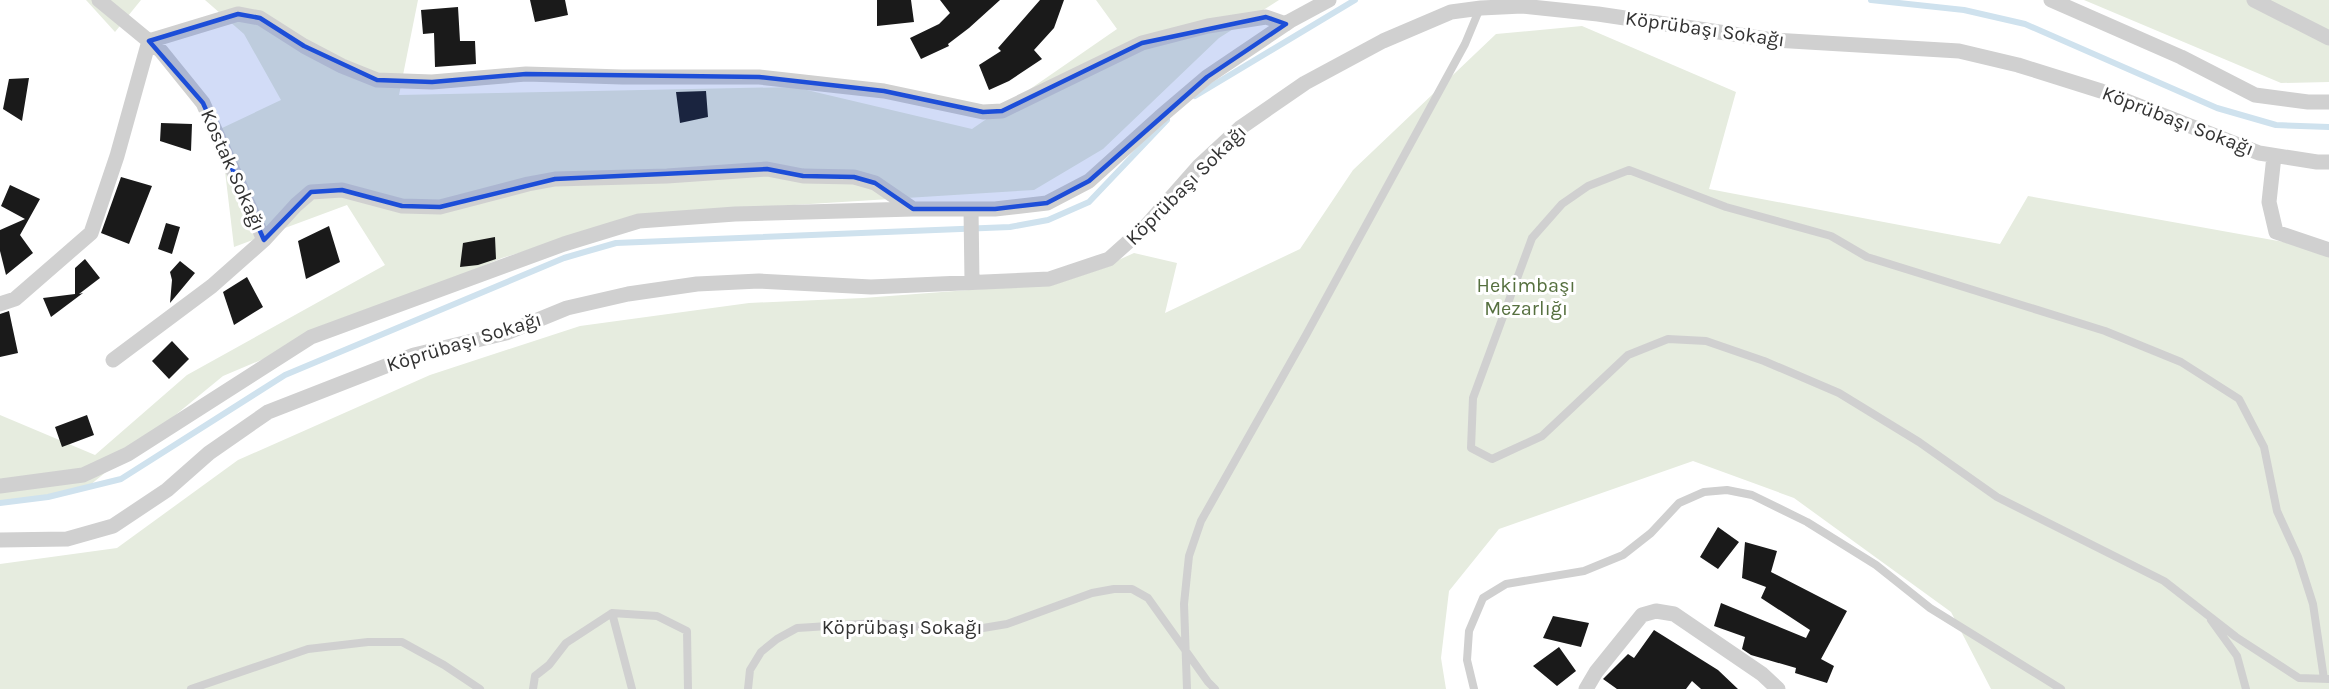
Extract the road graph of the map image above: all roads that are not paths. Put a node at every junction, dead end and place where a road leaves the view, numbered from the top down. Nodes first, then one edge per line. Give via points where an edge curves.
1 (99, 0) edge
2 (1329, 0) edge
3 (2051, 0) edge
4 (2254, 0) edge
5 (1480, 8) junction
6 (1286, 24) junction
7 (2329, 38) edge
8 (149, 41) junction
9 (2329, 102) edge
10 (2274, 156) junction
11 (2329, 162) edge
12 (913, 209) junction
13 (971, 215) junction
14 (264, 240) junction
15 (2329, 250) edge
16 (972, 281) junction
17 (0, 304) edge
18 (113, 360) dead end
19 (0, 486) edge
20 (0, 540) edge
21 (612, 613) junction
22 (2206, 614) junction
23 (1186, 652) junction
24 (2326, 679) edge
25 (191, 689) edge
26 (480, 689) edge
27 (533, 689) edge
28 (632, 689) edge
29 (688, 689) edge
30 (748, 689) edge
31 (1187, 689) edge
32 (1215, 689) edge
33 (1474, 689) edge
34 (1586, 689) edge
35 (1778, 689) edge
36 (2061, 689) edge
37 (2246, 689) edge

1 - 8 street, Kostak Sokağı
2 - 6 street
3 - 9 street via 2255,94
4 - 7 street
5 - 10 street, Köprübaşı Sokağı via 1522,6 1773,40 1959,51 2102,91
5 - 16 street, Köprübaşı Sokağı via 1451,12 1383,40 1305,83 1240,128 1199,166 1148,225 1109,259 1049,279
5 - 23 lane via 1465,44 1201,521 1189,556 1184,604
6 - 8 street via 1266,17 1208,26 1142,43 1002,111 983,112 884,91 759,77 526,74 432,82 377,80 323,56 260,18 238,14
6 - 13 street via 1207,77 1089,181 1047,203
8 - 14 street, Kostak Sokağı via 203,103
8 - 17 street via 91,233 15,299
10 - 11 street, Köprübaşı Sokağı
10 - 15 street via 2269,202 2276,232
12 - 13 street
12 - 14 street via 875,183 854,177 803,176 767,169 555,180 440,207 402,206 342,190 311,192
12 - 19 street via 639,221 311,337 128,454 82,475
13 - 16 street
14 - 18 street via 212,286
16 - 20 street, Köprübaşı Sokağı via 871,287 759,281 697,284 567,308 506,333 414,355 268,412 113,526 67,539
21 - 27 lane via 566,643 535,676
21 - 28 lane
21 - 29 lane via 657,616 687,631
22 - 24 lane via 2300,678
22 - 24 lane via 2164,581 1997,497 1919,442 1839,393 1706,341 1668,339 1628,355 1542,436 1492,459 1471,448 1473,398 1532,238 1562,204 1588,186 1629,170 1726,207 1831,236 1867,257 2105,331 2181,362 2239,399 2264,447 2277,512 2298,556 2313,604
22 - 37 lane via 2237,656
23 - 30 lane, Köprübaşı Sokağı via 1148,598 1132,589 1114,589 1092,593 1007,624 977,629 876,623 797,628 761,652 750,670
23 - 31 lane
23 - 32 lane, Köprübaşı Sokağı
25 - 26 lane via 308,649 368,642 402,642
33 - 36 lane via 1467,660 1469,631 1483,598 1506,584 1584,571 1623,555 1679,503 1704,492 1727,490 1752,495 1807,522 1876,565 1930,608
34 - 35 street via 1642,615 1656,611 1674,614

